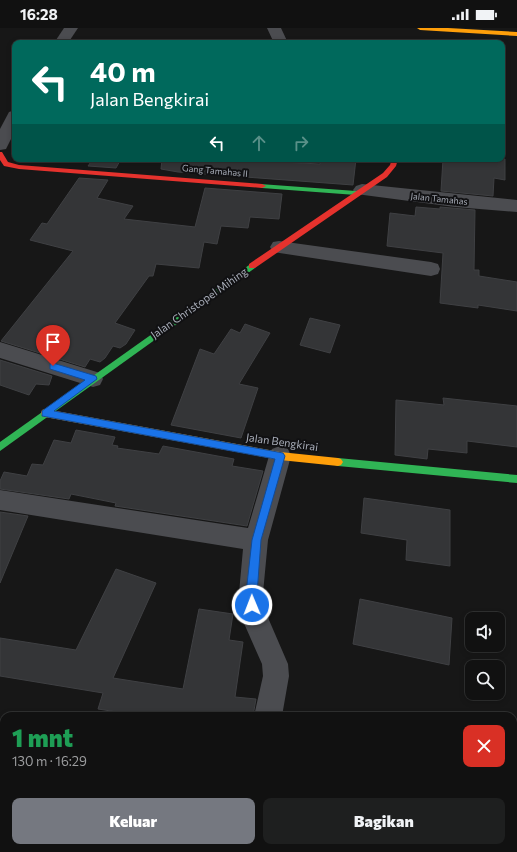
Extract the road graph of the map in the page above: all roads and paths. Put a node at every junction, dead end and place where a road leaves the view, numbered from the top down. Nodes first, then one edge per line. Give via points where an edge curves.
1 (71, 28) edge
2 (274, 28) edge
3 (420, 28) edge
4 (517, 34) edge
5 (64, 40) edge
6 (280, 40) edge
7 (12, 123) edge
8 (1, 153) edge
9 (394, 162) edge
10 (359, 192) junction
11 (517, 206) edge
12 (279, 247) junction
13 (431, 269) dead end
14 (0, 350) edge
15 (93, 379) junction
16 (45, 413) junction
17 (0, 447) edge
18 (280, 456) junction
19 (517, 479) edge
20 (0, 500) edge
21 (256, 540) junction
22 (269, 712) edge

1 - 5 street
2 - 6 street
3 - 4 street
7 - 8 street
8 - 10 street, Gang Tamahas II via 6,164 19,167
9 - 10 street, Jalan Christopel Mihing via 385,175
10 - 11 street, Jalan Tamahas
10 - 12 street, Jalan Christopel Mihing
12 - 13 street
12 - 15 street, Jalan Christopel Mihing
14 - 15 street
15 - 16 street, Jalan Christopel Mihing
16 - 17 street, Jalan Christopel Mihing
16 - 18 street, Jalan Bengkirai
18 - 19 street, Jalan Bengkirai
18 - 21 street
20 - 21 street
21 - 22 street via 252,605 256,621 275,664 276,676

